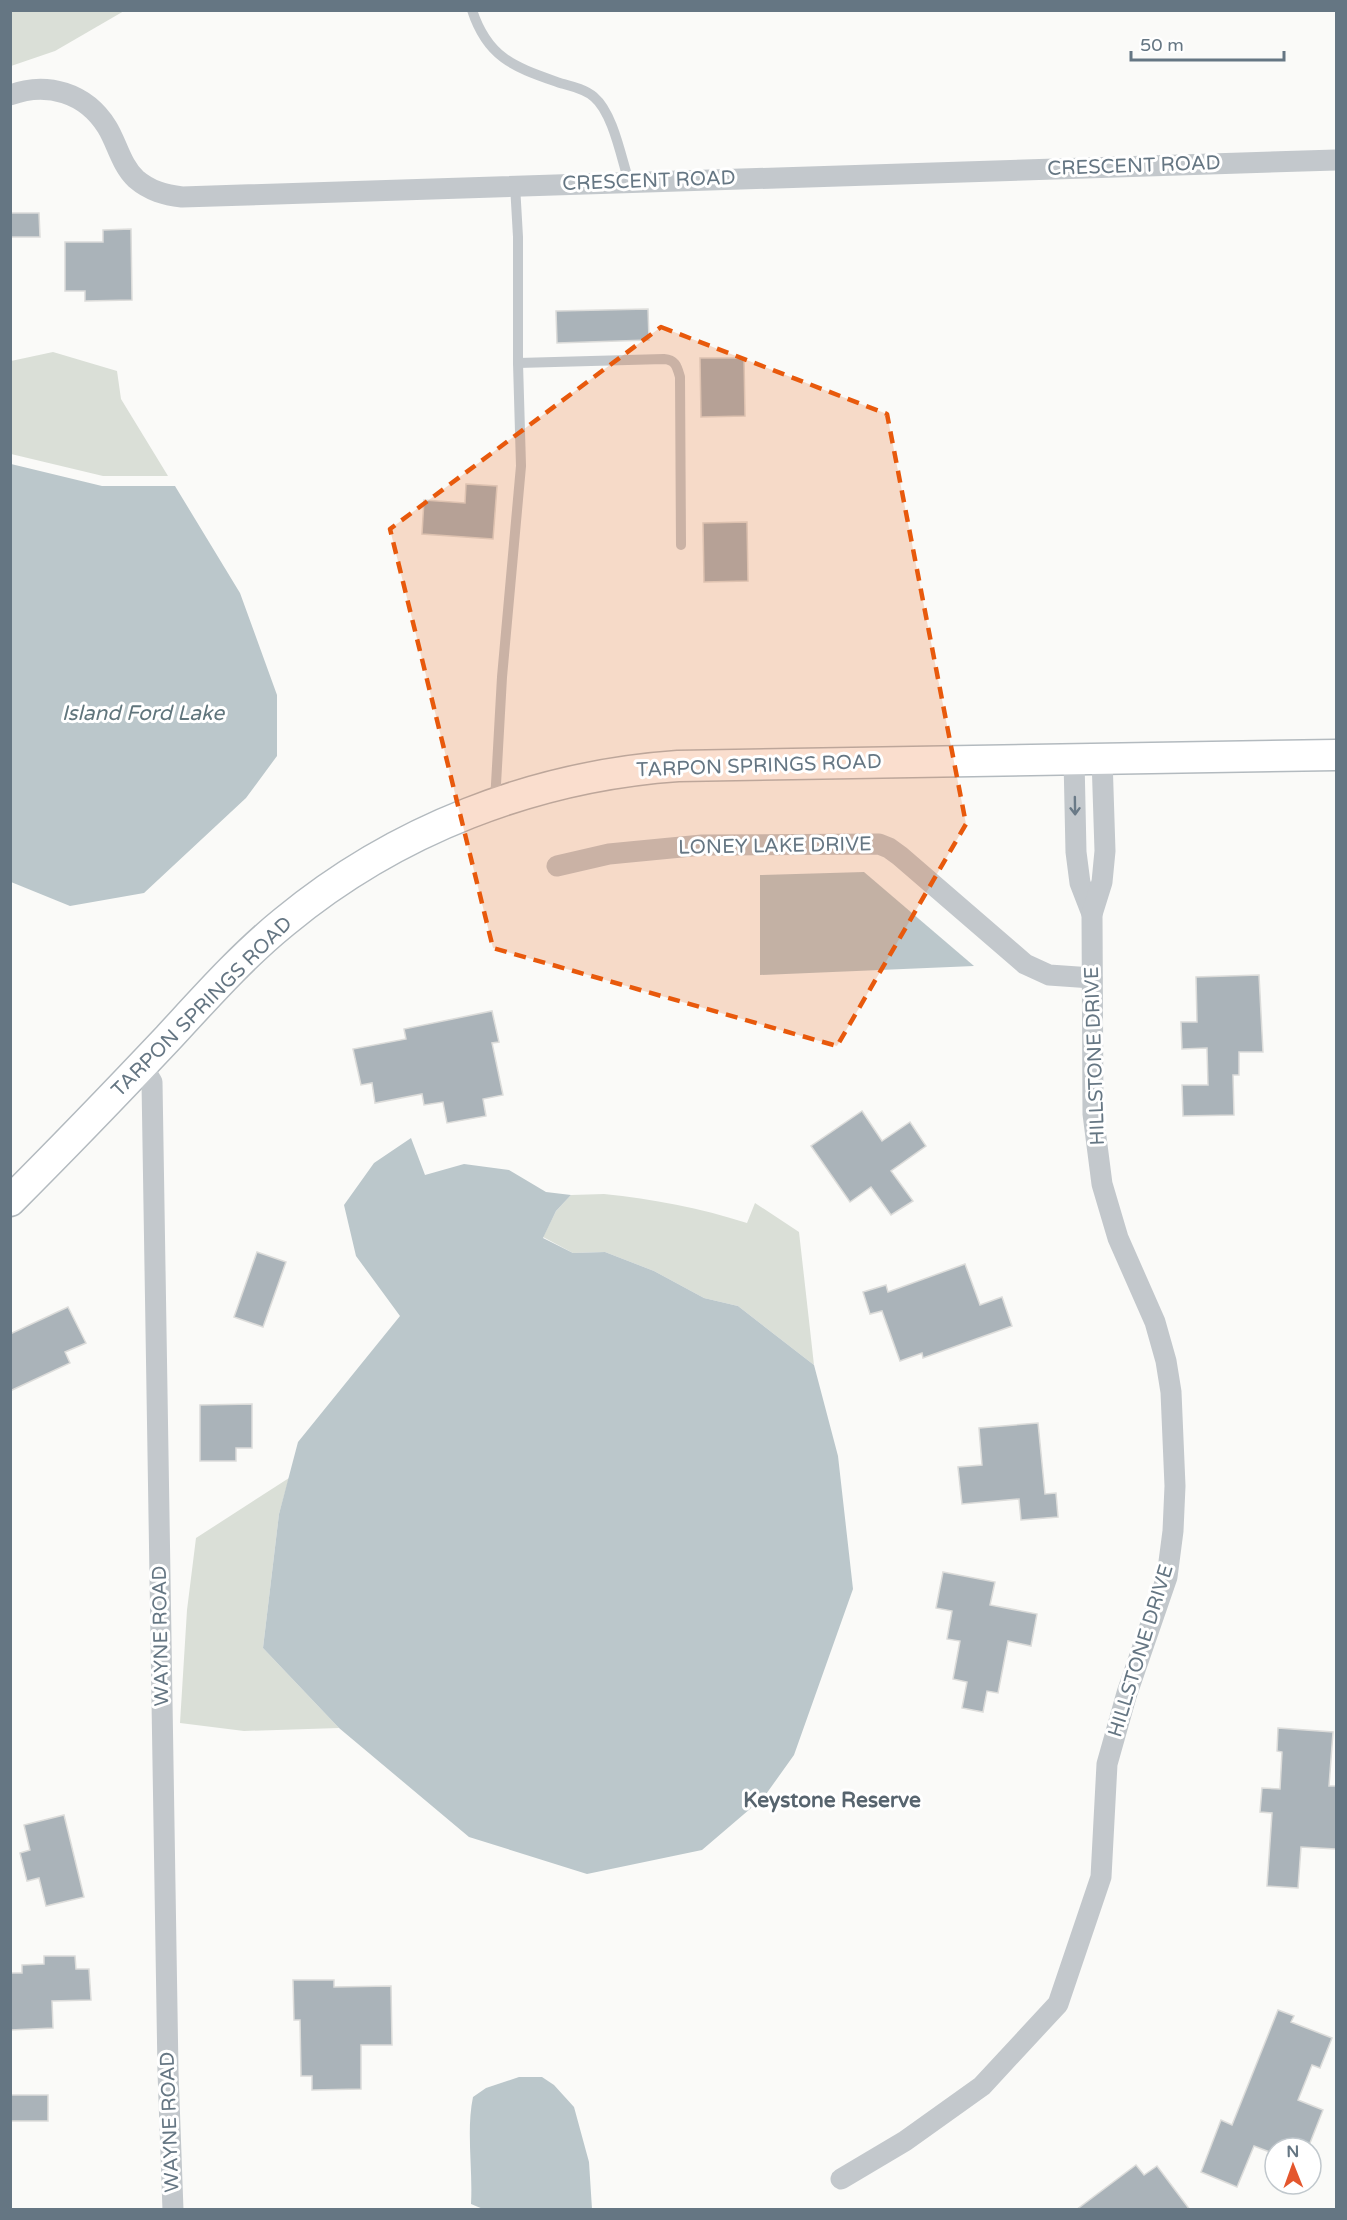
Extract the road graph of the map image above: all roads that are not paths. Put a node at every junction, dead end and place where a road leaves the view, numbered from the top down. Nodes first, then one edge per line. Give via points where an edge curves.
1 (472, 10) edge
2 (10, 94) edge
3 (1336, 160) edge
4 (629, 182) junction
5 (515, 185) junction
6 (518, 363) junction
7 (681, 545) dead end
8 (1336, 755) edge
9 (1088, 759) junction
10 (495, 802) junction
11 (1105, 851) junction
12 (1076, 852) junction
13 (557, 866) dead end
14 (1092, 914) junction
15 (1092, 978) junction
16 (142, 1065) junction
17 (10, 1201) edge
18 (842, 2179) dead end
19 (173, 2210) edge

1 - 4 lane via 487,44 505,60 594,96 606,112
2 - 5 street, CRESCENT ROAD via 37,88 74,95 103,121 135,177 165,195 201,197
3 - 4 street, CRESCENT ROAD
4 - 5 street, CRESCENT ROAD
5 - 6 lane
6 - 7 lane via 664,359 676,364 680,377
6 - 10 lane via 521,466
8 - 9 main road, TARPON SPRINGS ROAD
9 - 10 main road, TARPON SPRINGS ROAD via 718,764 636,769
9 - 11 street, HILLSTONE DRIVE
9 -> 12 street, HILLSTONE DRIVE
10 - 16 main road, TARPON SPRINGS ROAD via 405,842 325,890 249,954
11 - 12 street
11 - 14 street, HILLSTONE DRIVE via 1102,882
12 - 14 street, HILLSTONE DRIVE via 1080,883
13 - 15 street, LONEY LAKE DRIVE via 609,854 669,847 879,844 900,856 1025,964 1048,975
14 - 15 street, HILLSTONE DRIVE
15 - 18 street, HILLSTONE DRIVE via 1093,1114 1102,1184 1118,1238 1155,1322 1171,1392 1175,1486 1167,1577 1107,1764 1101,1876 1058,2004 982,2086 905,2141
16 - 17 main road, TARPON SPRINGS ROAD
16 - 19 street, WAYNE ROAD via 152,1082

